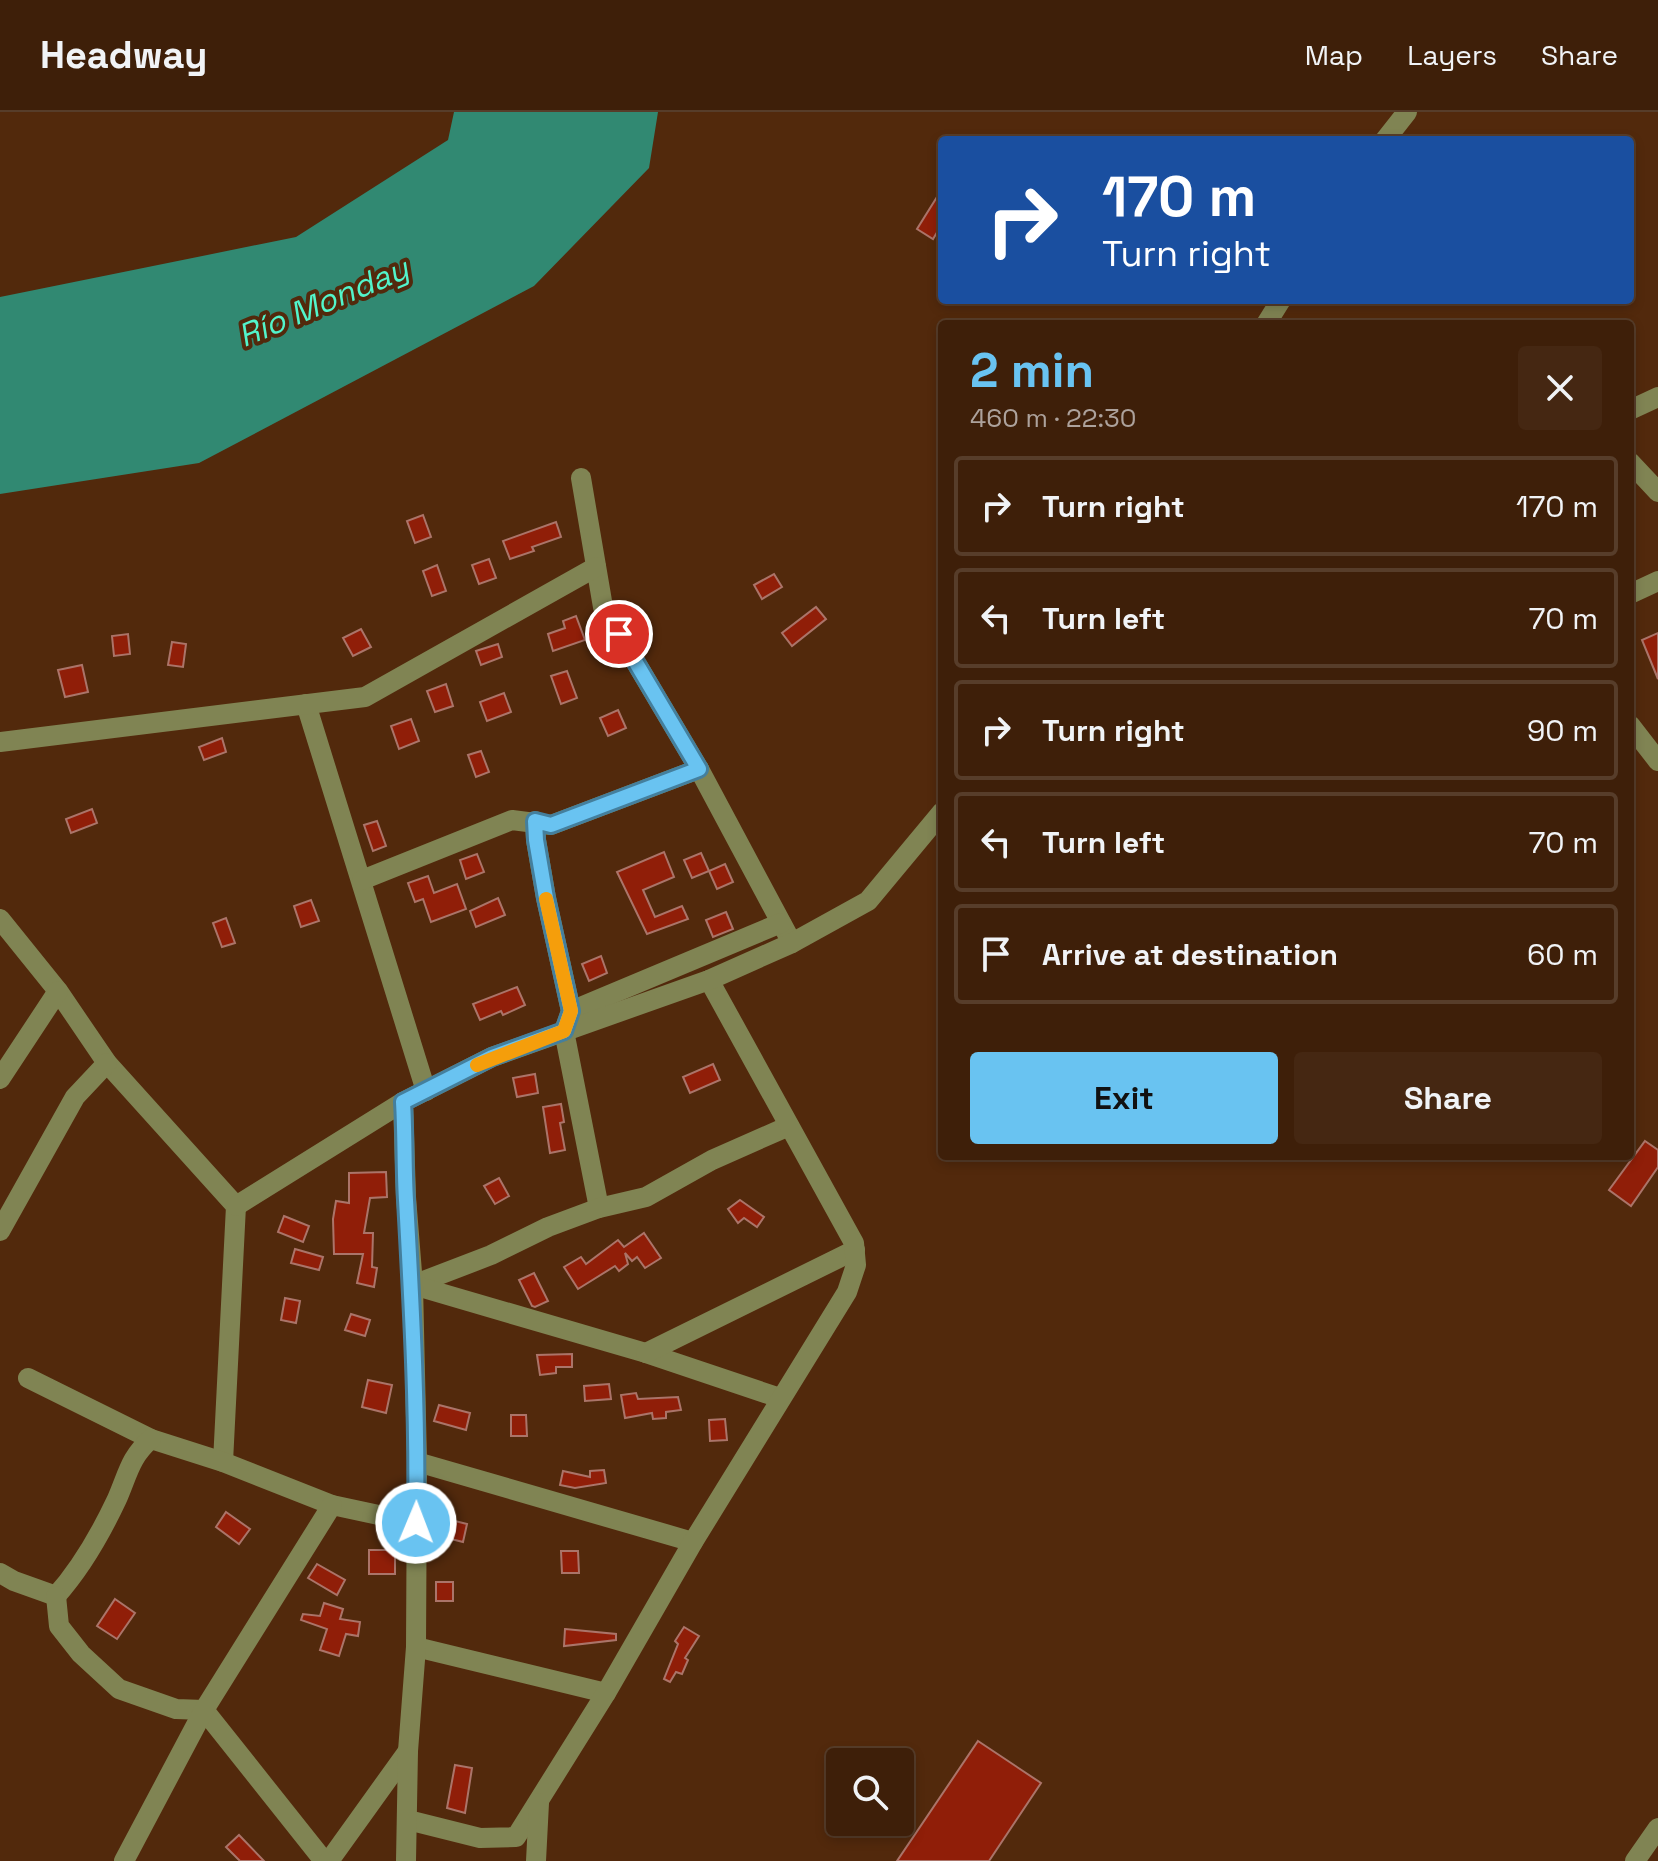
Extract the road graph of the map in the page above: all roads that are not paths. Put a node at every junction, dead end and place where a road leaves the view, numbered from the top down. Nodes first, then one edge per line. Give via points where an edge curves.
1 (1407, 112) edge
2 (1388, 136) edge
3 (1658, 397) edge
4 (1634, 408) edge
5 (1634, 466) edge
6 (581, 478) dead end
7 (1658, 492) edge
8 (596, 567) junction
9 (1658, 581) edge
10 (1634, 592) edge
11 (306, 704) junction
12 (1634, 730) edge
13 (0, 742) edge
14 (1658, 761) edge
15 (699, 769) junction
16 (938, 817) edge
17 (535, 821) junction
18 (362, 880) junction
19 (0, 919) edge
20 (781, 923) junction
21 (792, 943) junction
22 (709, 980) junction
23 (58, 991) junction
24 (571, 1011) junction
25 (564, 1031) junction
26 (107, 1063) junction
27 (0, 1079) edge
28 (426, 1091) junction
29 (403, 1102) junction
30 (789, 1126) junction
31 (236, 1206) junction
32 (599, 1208) junction
33 (0, 1231) edge
34 (855, 1250) junction
35 (413, 1285) junction
36 (646, 1353) junction
37 (28, 1378) dead end
38 (780, 1398) junction
39 (151, 1439) junction
40 (223, 1462) junction
41 (417, 1462) junction
42 (332, 1505) junction
43 (416, 1523) junction
44 (693, 1542) junction
45 (0, 1573) edge
46 (56, 1596) junction
47 (416, 1647) junction
48 (606, 1693) junction
49 (204, 1710) junction
50 (408, 1751) junction
51 (539, 1799) junction
52 (408, 1820) junction
53 (1658, 1828) edge
54 (124, 1861) edge
55 (326, 1861) edge
56 (406, 1861) edge
57 (536, 1861) edge
58 (1635, 1861) edge

1 - 2 street
3 - 4 street
5 - 7 street
6 - 8 street
8 - 11 street via 365,697
8 - 15 street via 603,607
9 - 10 street
11 - 13 street
11 - 18 street
12 - 14 street
15 - 17 street via 551,825
15 - 20 street
16 - 21 street via 868,901
17 - 18 street via 512,820
17 - 24 street
18 - 28 street
19 - 23 street
20 - 21 street
20 - 24 street
21 - 22 street
22 - 25 street
22 - 30 street
23 - 26 street
23 - 27 street
24 - 25 street
25 - 28 street via 492,1057
25 - 32 street
26 - 31 street
26 - 33 street via 75,1097
28 - 29 street
29 - 31 street
29 - 35 street
30 - 32 street via 646,1197
30 - 34 street
31 - 40 street
32 - 35 street
34 - 36 street
34 - 38 street via 847,1292
35 - 36 street
35 - 41 street
36 - 38 street
37 - 39 street
38 - 44 street
39 - 40 street
39 - 46 street via 135,1453 77,1572
40 - 42 street
41 - 43 street
41 - 44 street
42 - 43 street
42 - 49 street
43 - 47 street
44 - 48 street
45 - 46 street
46 - 49 street via 59,1626 119,1689 176,1709
47 - 48 street
47 - 50 street
48 - 51 street
49 - 54 street
49 - 55 street
50 - 52 street
50 - 55 street
51 - 52 street via 516,1837 480,1838
51 - 57 street
52 - 56 street
53 - 58 street

